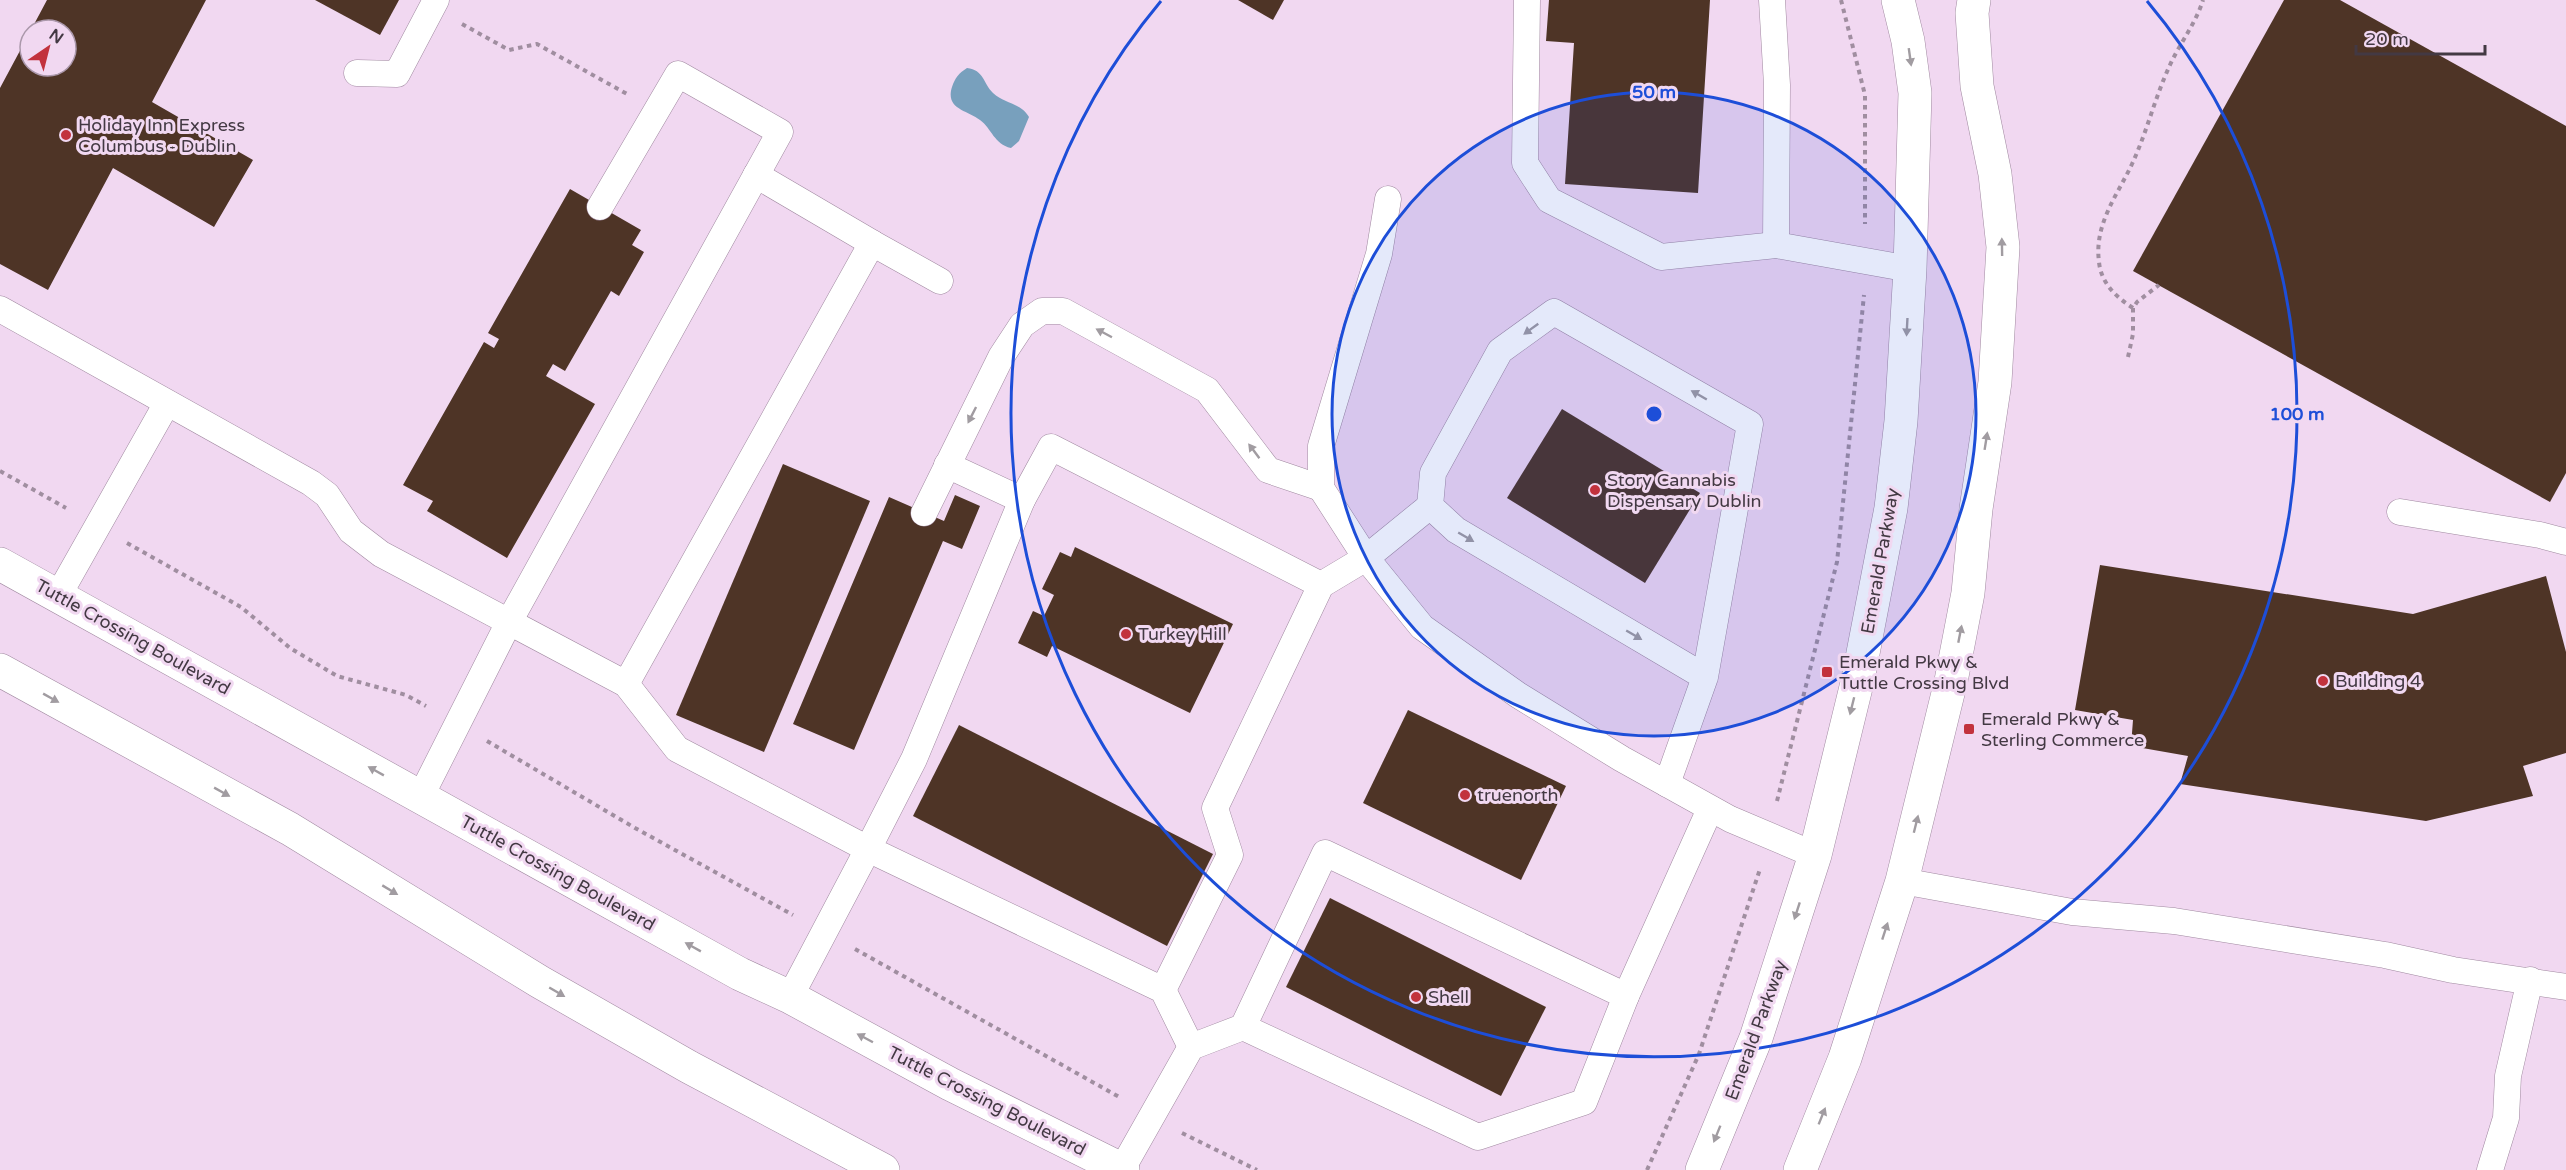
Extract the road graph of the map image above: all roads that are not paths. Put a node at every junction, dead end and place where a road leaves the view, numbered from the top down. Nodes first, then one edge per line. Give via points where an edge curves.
1 (1527, 0) edge
2 (1772, 0) edge
3 (1898, 0) edge
4 (1974, 0) edge
5 (434, 4) edge
6 (357, 73) dead end
7 (756, 175) junction
8 (1388, 199) dead end
9 (600, 207) dead end
10 (872, 243) junction
11 (1776, 245) junction
12 (1910, 269) junction
13 (940, 281) dead end
14 (0, 309) edge
15 (167, 403) junction
16 (947, 465) junction
17 (1321, 488) junction
18 (1022, 500) junction
19 (1430, 506) junction
20 (2400, 512) dead end
21 (924, 513) dead end
22 (2566, 542) edge
23 (1366, 558) junction
24 (0, 564) edge
25 (1322, 585) junction
26 (58, 596) junction
27 (509, 622) junction
28 (0, 670) edge
29 (1705, 677) junction
30 (626, 684) junction
31 (1667, 784) junction
32 (421, 796) junction
33 (1710, 809) junction
34 (868, 849) junction
35 (1815, 855) junction
36 (1902, 881) junction
37 (2530, 980) junction
38 (2566, 987) edge
39 (1163, 990) junction
40 (1626, 996) junction
41 (790, 997) junction
42 (1244, 1027) junction
43 (1191, 1047) junction
44 (883, 1170) edge
45 (1122, 1170) edge
46 (1702, 1170) edge
47 (1800, 1170) edge
48 (2490, 1170) edge

1 - 11 lane via 1525,163 1549,201 1661,257
2 - 11 lane via 1777,85
3 -> 12 main road, Emerald Parkway via 1915,93
36 -> 4 main road via 1951,681 1968,593 1995,382 2003,247 1995,174 1977,86
5 - 6 lane via 397,74
7 - 9 lane via 780,132 678,74
7 - 10 lane
7 - 27 lane
8 - 17 lane via 1379,254 1321,446
10 - 13 lane
10 - 30 lane
11 - 12 lane
12 -> 35 main road, Emerald Parkway via 1901,421 1891,508 1858,679
14 - 15 lane
15 - 26 lane
15 - 27 lane via 311,483 327,495 351,531 381,554
17 -> 16 lane via 1268,470 1208,390 1063,311 1042,311 1022,325 1001,357
16 - 18 lane
16 - 21 lane
17 - 23 lane
18 - 25 lane via 1051,447
18 - 34 lane via 914,759
19 - 23 lane
19 -> 29 lane via 1456,530
29 -> 19 lane via 1750,424 1554,312 1500,351 1433,473
20 - 22 lane
23 - 25 lane
23 - 31 lane via 1422,627 1518,695
24 - 26 main road, Tuttle Crossing Boulevard
25 - 39 lane via 1215,808 1230,855
32 -> 26 main road, Tuttle Crossing Boulevard
27 - 30 lane
27 - 32 lane
28 -> 44 main road via 290,829 540,982 689,1067
29 - 31 lane
30 - 34 lane via 677,749
31 - 33 lane
41 -> 32 main road, Tuttle Crossing Boulevard via 740,974
33 - 35 lane
33 - 40 lane
34 - 39 lane
34 - 41 lane
35 -> 46 main road, Emerald Parkway via 1756,1038
36 - 37 lane via 2072,912 2174,921
47 -> 36 main road via 1845,1058
37 - 38 lane
37 - 48 lane via 2508,1076 2506,1118
39 - 43 lane
40 - 42 lane via 1584,1102 1478,1137
40 - 42 lane via 1325,853
45 -> 41 main road, Tuttle Crossing Boulevard via 950,1084
42 - 43 lane
43 - 45 lane

